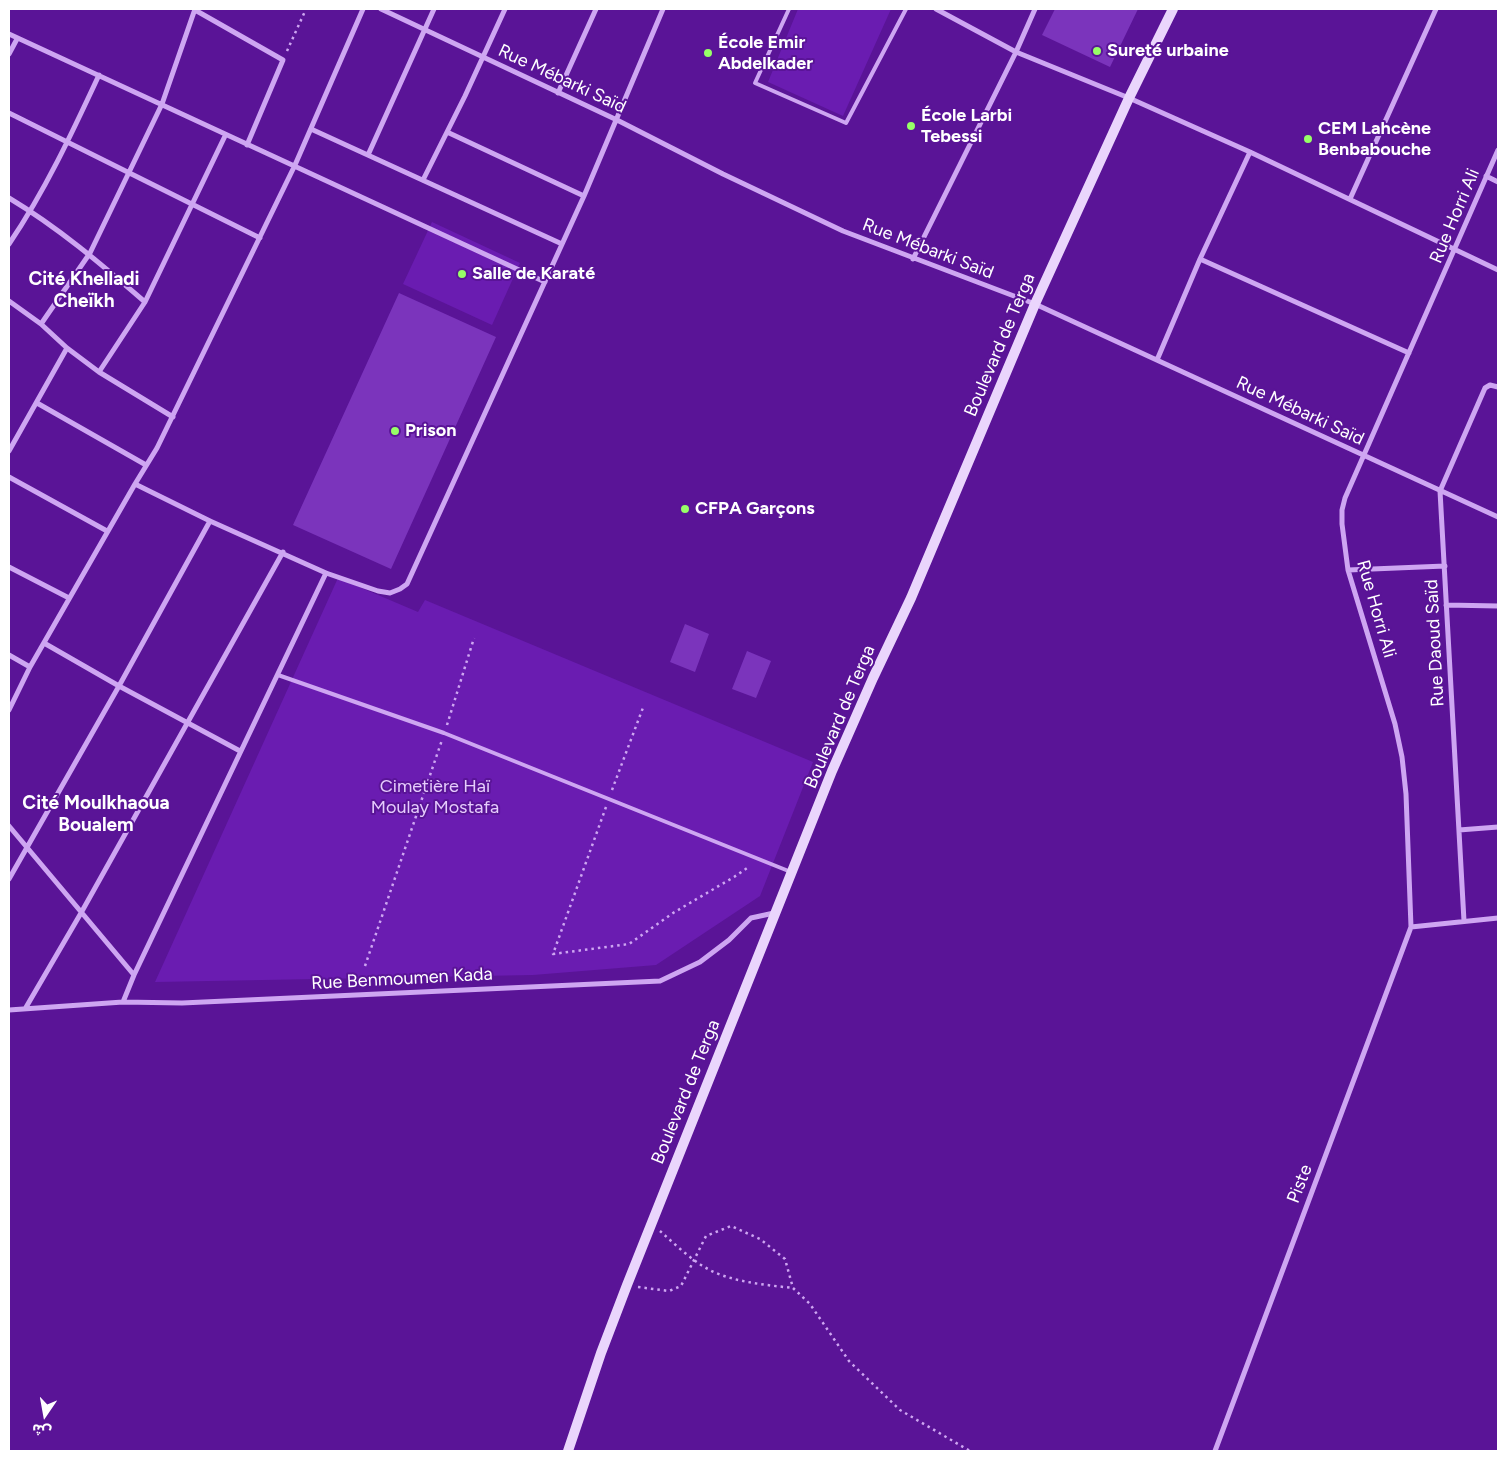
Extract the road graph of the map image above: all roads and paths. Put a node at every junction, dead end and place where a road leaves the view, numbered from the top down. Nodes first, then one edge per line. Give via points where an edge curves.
1 (195, 9) edge
2 (306, 9) edge
3 (363, 9) edge
4 (381, 9) edge
5 (434, 9) edge
6 (505, 9) edge
7 (596, 9) edge
8 (663, 9) edge
9 (789, 9) edge
10 (906, 9) edge
11 (936, 9) edge
12 (1035, 9) edge
13 (1173, 9) edge
14 (1436, 9) edge
15 (425, 30) junction
16 (9, 34) edge
17 (17, 39) junction
18 (1016, 52) junction
19 (9, 54) edge
20 (483, 57) junction
21 (283, 60) junction
22 (99, 75) junction
23 (558, 93) junction
24 (1129, 98) junction
25 (162, 104) junction
26 (9, 113) edge
27 (617, 120) junction
28 (311, 129) junction
29 (447, 132) junction
30 (225, 136) junction
31 (67, 142) junction
32 (247, 145) junction
33 (1498, 150) edge
34 (1250, 152) junction
35 (368, 155) junction
36 (295, 165) junction
37 (128, 172) junction
38 (1486, 176) junction
39 (423, 180) junction
40 (1498, 182) edge
41 (584, 196) junction
42 (9, 198) edge
43 (1350, 199) junction
44 (193, 204) junction
45 (31, 211) junction
46 (260, 238) junction
47 (9, 244) edge
48 (562, 244) junction
49 (1456, 250) junction
50 (90, 254) junction
51 (913, 259) junction
52 (1200, 260) junction
53 (1498, 270) edge
54 (545, 282) junction
55 (9, 301) edge
56 (144, 302) junction
57 (1034, 304) junction
58 (41, 324) junction
59 (67, 348) junction
60 (1409, 353) junction
61 (1157, 360) junction
62 (99, 372) junction
63 (1498, 387) edge
64 (37, 403) junction
65 (173, 417) junction
66 (9, 451) edge
67 (1364, 456) junction
68 (146, 465) junction
69 (9, 477) edge
70 (135, 484) junction
71 (1440, 491) junction
72 (1498, 509) edge
73 (1497, 516) edge
74 (210, 521) junction
75 (107, 531) junction
76 (283, 552) junction
77 (9, 566) edge
78 (1444, 566) junction
79 (1348, 570) junction
80 (326, 573) junction
81 (69, 598) junction
82 (1446, 605) junction
83 (1498, 606) edge
84 (474, 638) dead end
85 (44, 643) junction
86 (9, 655) edge
87 (30, 668) junction
88 (278, 675) junction
89 (119, 686) junction
90 (644, 705) dead end
91 (9, 710) edge
92 (188, 724) junction
93 (444, 733) junction
94 (240, 751) junction
95 (609, 799) junction
96 (9, 826) edge
97 (1498, 827) edge
98 (1459, 830) junction
99 (27, 847) junction
100 (759, 859) junction
101 (792, 873) junction
102 (9, 879) edge
103 (775, 912) junction
104 (81, 913) junction
105 (1498, 918) edge
106 (1464, 921) junction
107 (1411, 927) junction
108 (365, 966) dead end
109 (134, 975) junction
110 (123, 1002) junction
111 (25, 1009) junction
112 (9, 1010) edge
113 (651, 1224) junction
114 (693, 1260) junction
115 (626, 1285) junction
116 (792, 1288) junction
117 (568, 1451) edge
118 (970, 1451) edge
119 (1215, 1451) edge

1 - 21 street
1 - 25 street
2 - 21 path
3 - 28 street
4 - 15 street, Rue Mébarki Saïd
5 - 15 street
6 - 20 street
7 - 23 street
8 - 27 street
9 - 10 lane via 755,83 846,123
11 - 18 street
12 - 18 street
13 - 24 main road, Boulevard de Terga
14 - 43 street
15 - 20 street, Rue Mébarki Saïd
15 - 35 street
16 - 17 street
17 - 19 street
17 - 22 street
18 - 24 street
18 - 51 street
20 - 23 street, Rue Mébarki Saïd
20 - 29 street
21 - 32 street
22 - 25 street
22 - 31 street
23 - 27 street, Rue Mébarki Saïd
24 - 34 street
24 - 57 main road, Boulevard de Terga
25 - 30 street
25 - 37 street
26 - 31 street
27 - 41 street
27 - 51 street, Rue Mébarki Saïd via 843,231
28 - 35 street
28 - 36 street
29 - 39 street
29 - 41 street
30 - 32 street
30 - 44 street
31 - 37 street
31 - 45 street
32 - 36 street
33 - 38 street, Rue Horri Ali
34 - 43 street
34 - 52 street
35 - 39 street
36 - 46 street
36 - 54 street
37 - 44 street
37 - 50 street
38 - 40 street
38 - 49 street, Rue Horri Ali
39 - 48 street
41 - 48 street
42 - 45 street
43 - 49 street
44 - 46 street
44 - 56 street
45 - 47 street
45 - 50 street
46 - 65 street
48 - 54 street
49 - 53 street
49 - 60 street, Rue Horri Ali
50 - 56 street
50 - 58 street
51 - 57 street, Rue Mébarki Saïd
52 - 60 street
52 - 61 street
54 - 80 street via 406,584 390,594
55 - 58 street
56 - 62 street
57 - 61 street, Rue Mébarki Saïd
57 - 101 main road, Boulevard de Terga via 910,598 832,772
58 - 59 street
59 - 62 street
59 - 64 street
60 - 67 street, Rue Horri Ali
61 - 67 street, Rue Mébarki Saïd
62 - 65 street
63 - 71 street, Rue Daoud Saïd via 1490,385 1485,388
64 - 66 street
64 - 68 street
65 - 68 street
67 - 71 street, Rue Mébarki Saïd
67 - 79 street, Rue Horri Ali via 1342,510
68 - 70 street
69 - 75 street
70 - 74 street
70 - 75 street
71 - 73 street, Rue Mébarki Saïd
71 - 78 street, Rue Daoud Saïd
72 - 73 street
74 - 76 street
74 - 89 street
75 - 81 street
76 - 80 street
76 - 92 street
77 - 81 street
78 - 79 street
78 - 82 street, Rue Daoud Saïd
79 - 107 street, Rue Horri Ali via 1402,757
80 - 88 street
81 - 85 street
82 - 83 street
82 - 98 street, Rue Daoud Saïd
84 - 93 path
85 - 87 street
85 - 89 street
86 - 87 street
87 - 91 street
88 - 93 lane
88 - 94 street
89 - 92 street
89 - 99 street
90 - 95 path
92 - 94 street
92 - 104 street
93 - 95 lane
93 - 108 path
94 - 109 street
95 - 100 lane
95 - 100 path via 553,954 629,944
96 - 99 street
97 - 98 street
98 - 106 street, Rue Daoud Saïd
99 - 102 street
99 - 104 street
100 - 101 lane
101 - 103 main road, Boulevard de Terga
103 - 110 street, Rue Benmoumen Kada via 751,918 700,962 660,981 192,1002
103 - 113 main road, Boulevard de Terga
104 - 109 street
104 - 111 street
105 - 106 street
106 - 107 street
107 - 119 street, Piste
109 - 110 street
110 - 111 street, Rue Benmoumen Kada
111 - 112 street, Rue Benmoumen Kada
113 - 114 path
113 - 115 main road, Boulevard de Terga
114 - 115 path via 681,1286 669,1291
114 - 116 path via 715,1273 743,1282
114 - 116 path via 706,1236 730,1226 760,1238 785,1259
115 - 117 main road, Boulevard de Terga
116 - 118 path via 810,1304 849,1361 900,1410

